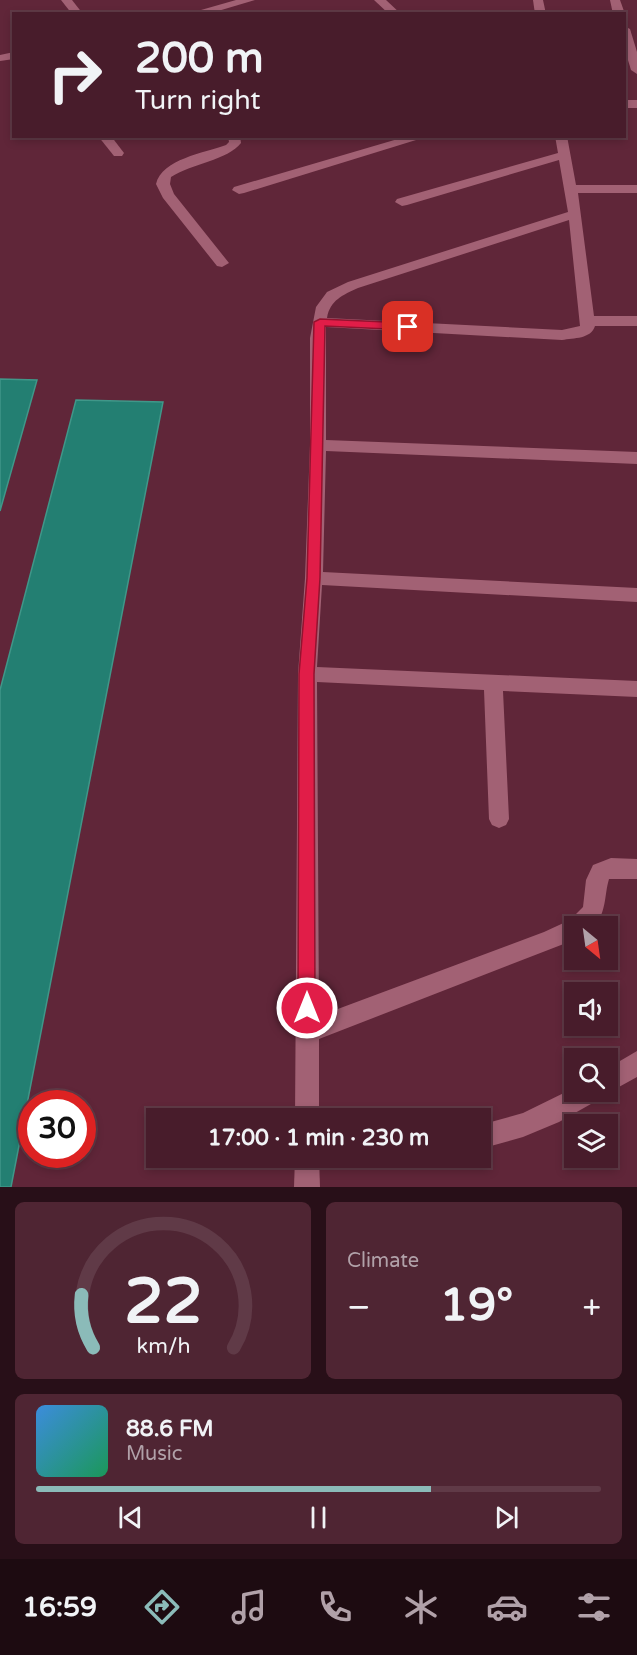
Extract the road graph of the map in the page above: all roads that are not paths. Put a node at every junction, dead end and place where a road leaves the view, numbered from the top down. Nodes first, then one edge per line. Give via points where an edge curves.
1 (66, 0) edge
2 (379, 0) edge
3 (248, 1) edge
4 (76, 12) edge
5 (201, 12) edge
6 (394, 12) edge
7 (626, 34) edge
8 (637, 70) edge
9 (106, 138) edge
10 (234, 138) edge
11 (416, 138) edge
12 (561, 138) edge
13 (118, 153) dead end
14 (562, 155) junction
15 (568, 189) junction
16 (637, 189) edge
17 (239, 190) dead end
18 (402, 201) dead end
19 (575, 214) junction
20 (222, 263) dead end
21 (589, 321) junction
22 (637, 321) edge
23 (320, 322) junction
24 (318, 445) junction
25 (637, 458) edge
26 (314, 578) junction
27 (637, 595) edge
28 (306, 674) junction
29 (493, 683) junction
30 (637, 689) edge
31 (499, 819) dead end
32 (637, 869) edge
33 (592, 916) edge
34 (564, 934) edge
35 (307, 1032) junction
36 (637, 1063) edge
37 (618, 1075) edge
38 (571, 1102) edge
39 (307, 1108) edge
40 (491, 1135) edge
41 (307, 1168) edge
42 (307, 1187) edge

1 - 4 street
2 - 6 street
3 - 5 street
7 - 8 street
9 - 13 street
10 - 20 street via 230,148 165,175 163,184
11 - 17 street
12 - 14 street
14 - 15 street
14 - 18 street
15 - 16 street
15 - 19 street
19 - 21 street
19 - 23 street via 353,285 332,295 321,309
21 - 22 street
21 - 23 street via 588,328 580,333 562,335
23 - 24 street
24 - 25 street
24 - 26 street
26 - 27 street
26 - 28 street
28 - 29 street
28 - 35 street
29 - 30 street
29 - 31 street
32 - 33 street via 611,868 600,872
34 - 35 street
35 - 39 street
36 - 37 street
38 - 40 street via 508,1132
41 - 42 street

